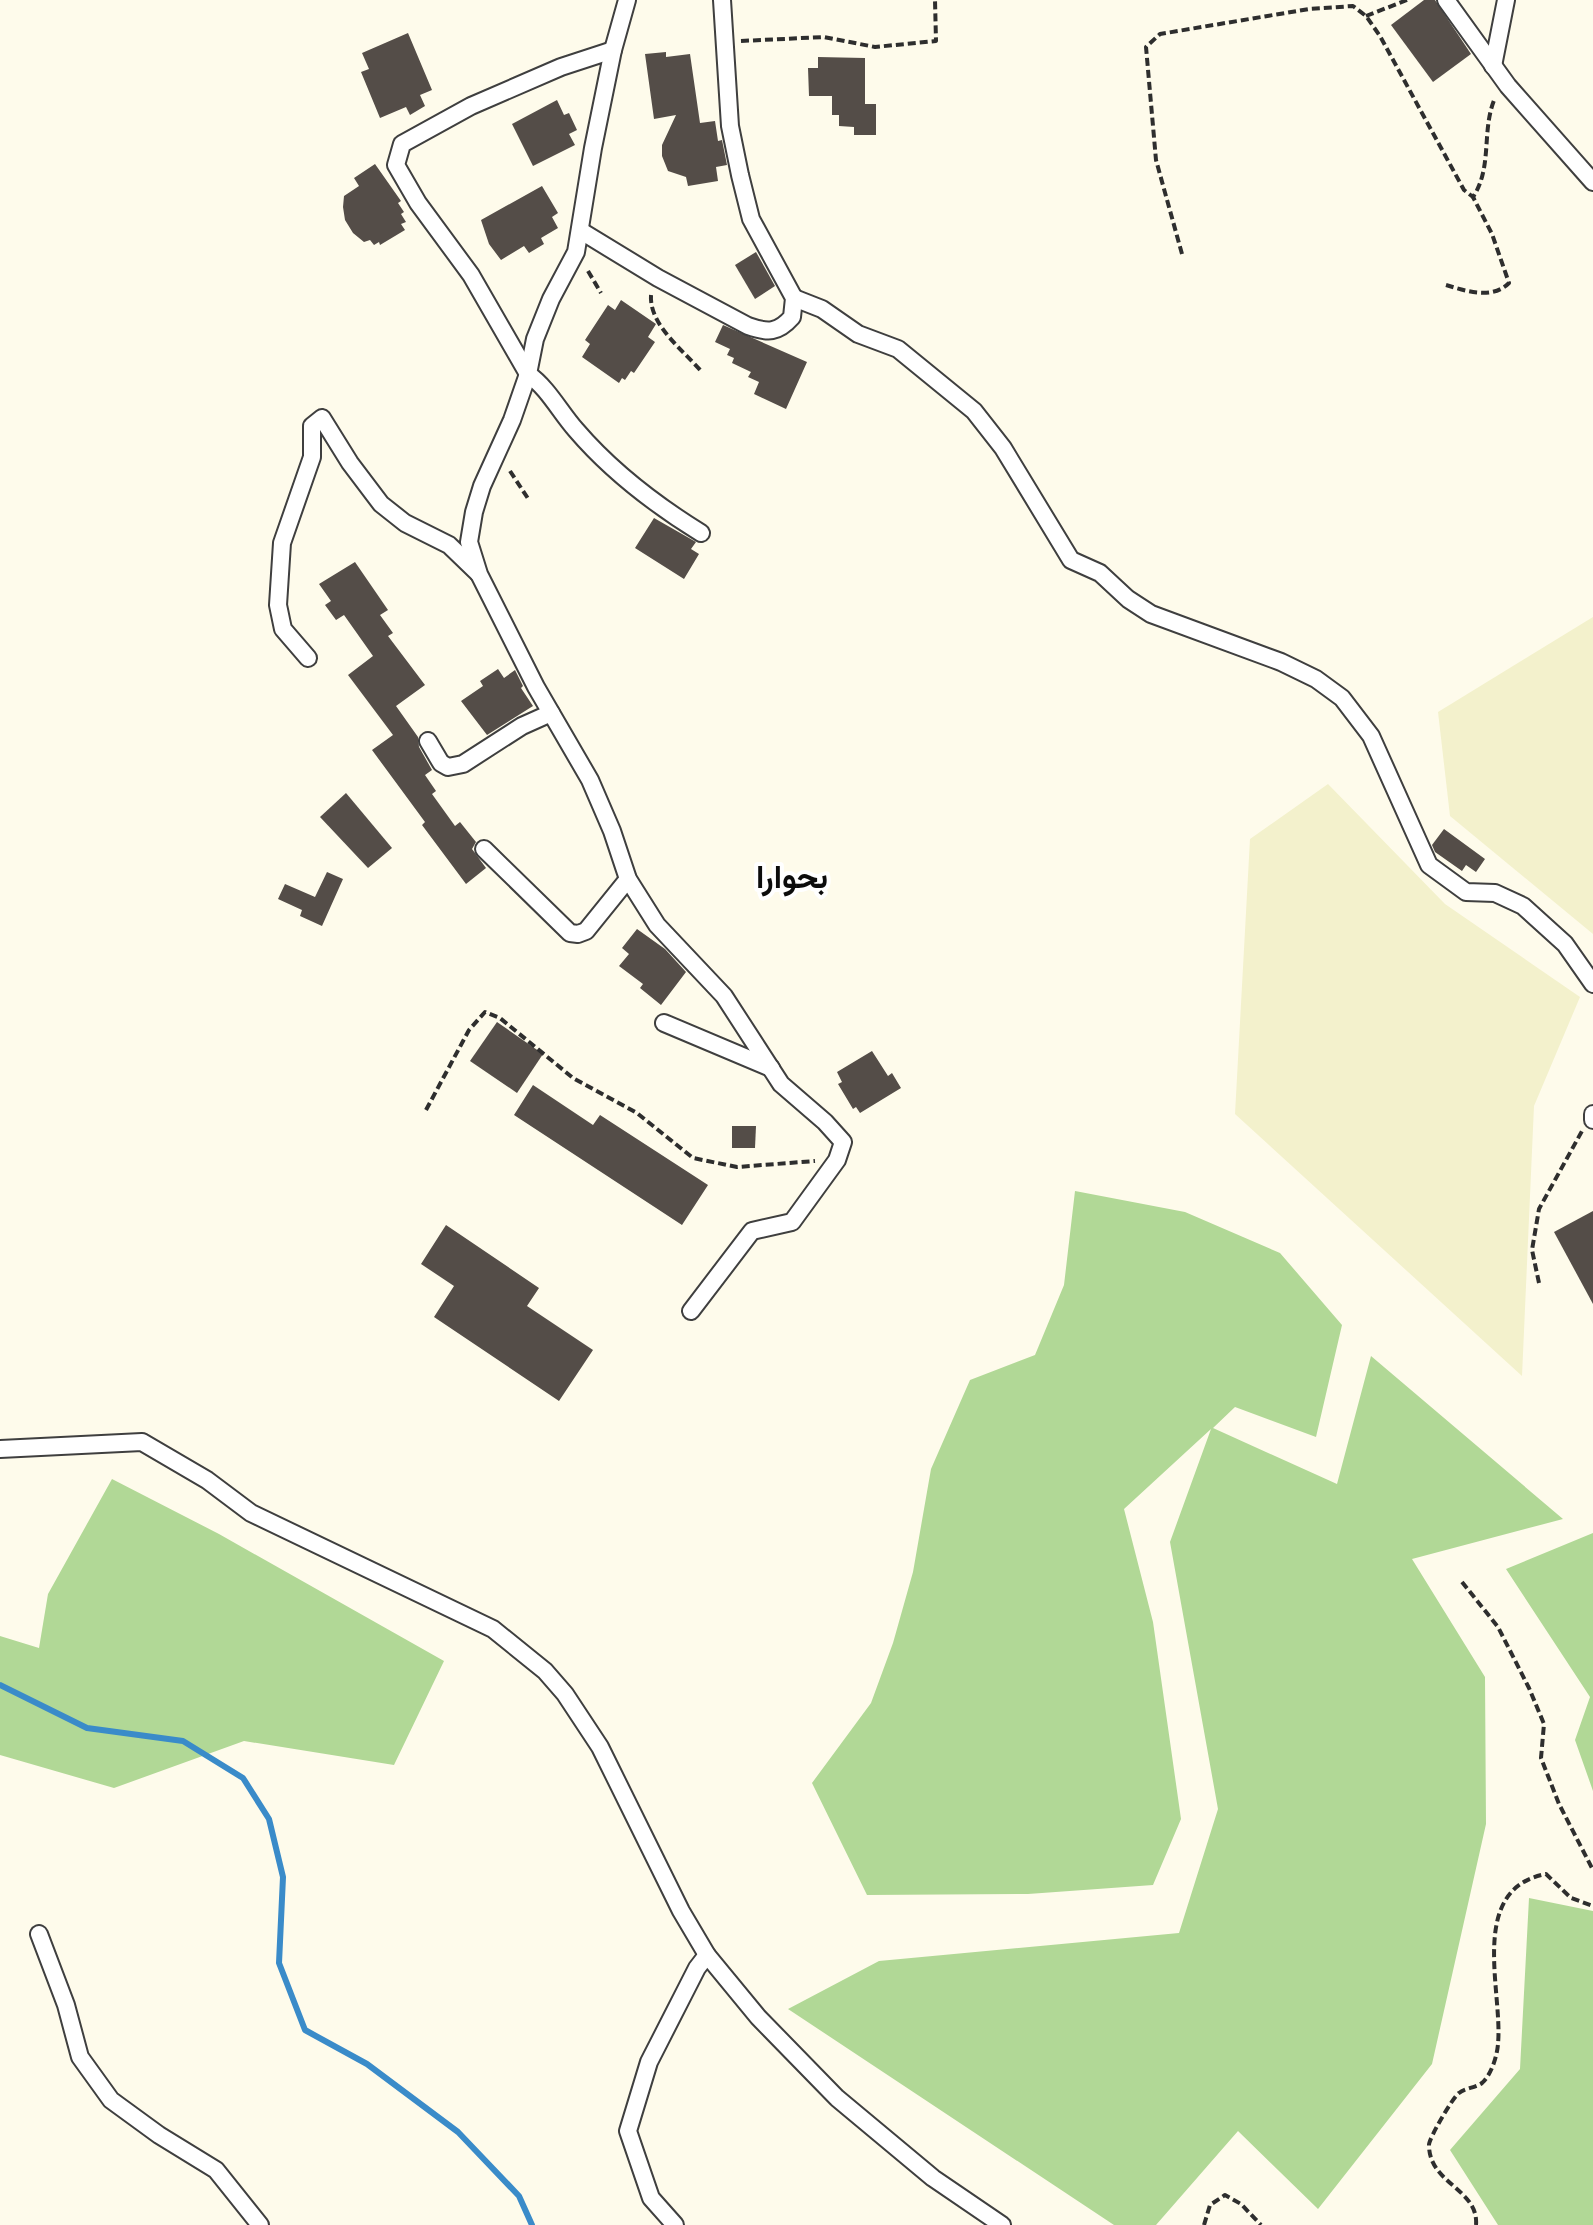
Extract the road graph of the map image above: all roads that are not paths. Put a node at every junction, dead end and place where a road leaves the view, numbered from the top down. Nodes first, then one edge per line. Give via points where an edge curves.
1 (627, 0) edge
2 (722, 0) edge
3 (1446, 0) edge
4 (1506, 0) edge
5 (613, 50) junction
6 (1493, 66) junction
7 (1593, 182) edge
8 (581, 231) junction
9 (794, 298) junction
10 (528, 374) junction
11 (701, 533) dead end
12 (479, 574) junction
13 (308, 658) dead end
14 (551, 713) junction
15 (428, 741) dead end
16 (484, 849) dead end
17 (628, 879) junction
18 (1593, 984) edge
19 (664, 1023) dead end
20 (771, 1068) junction
21 (691, 1311) dead end
22 (0, 1449) edge
23 (39, 1934) dead end
24 (707, 1955) junction
25 (260, 2225) edge
26 (675, 2225) edge
27 (1002, 2225) edge

1 - 5 street
2 - 9 street via 730,126 751,219
3 - 6 street
4 - 6 street
5 - 8 street
5 - 10 street via 471,106 402,144 396,165 471,275
6 - 7 street
8 - 9 street via 764,332 774,332 792,317
8 - 10 street via 535,339
9 - 18 street via 822,309 858,334 898,349 974,411 1003,448 1071,560 1100,573 1151,614 1281,662 1342,698 1371,736 1429,865 1466,892 1495,893 1523,906 1565,944
10 - 11 street via 612,469
10 - 12 street via 474,512 469,542
12 - 13 street via 449,545 381,504 322,418 312,426 312,457 282,543 278,605 283,629
12 - 14 street
14 - 15 street via 463,764 441,763
14 - 17 street via 590,780
16 - 17 street via 570,933 586,931
17 - 20 street via 657,925 724,996
19 - 20 street
20 - 21 street via 843,1142 837,1160 792,1222 752,1231
22 - 24 street via 142,1442 251,1513 493,1629 545,1671 581,1719
23 - 25 street via 80,2057 111,2100 216,2170
24 - 26 street via 649,2062 628,2131 651,2198
24 - 27 street via 837,2098 933,2178

